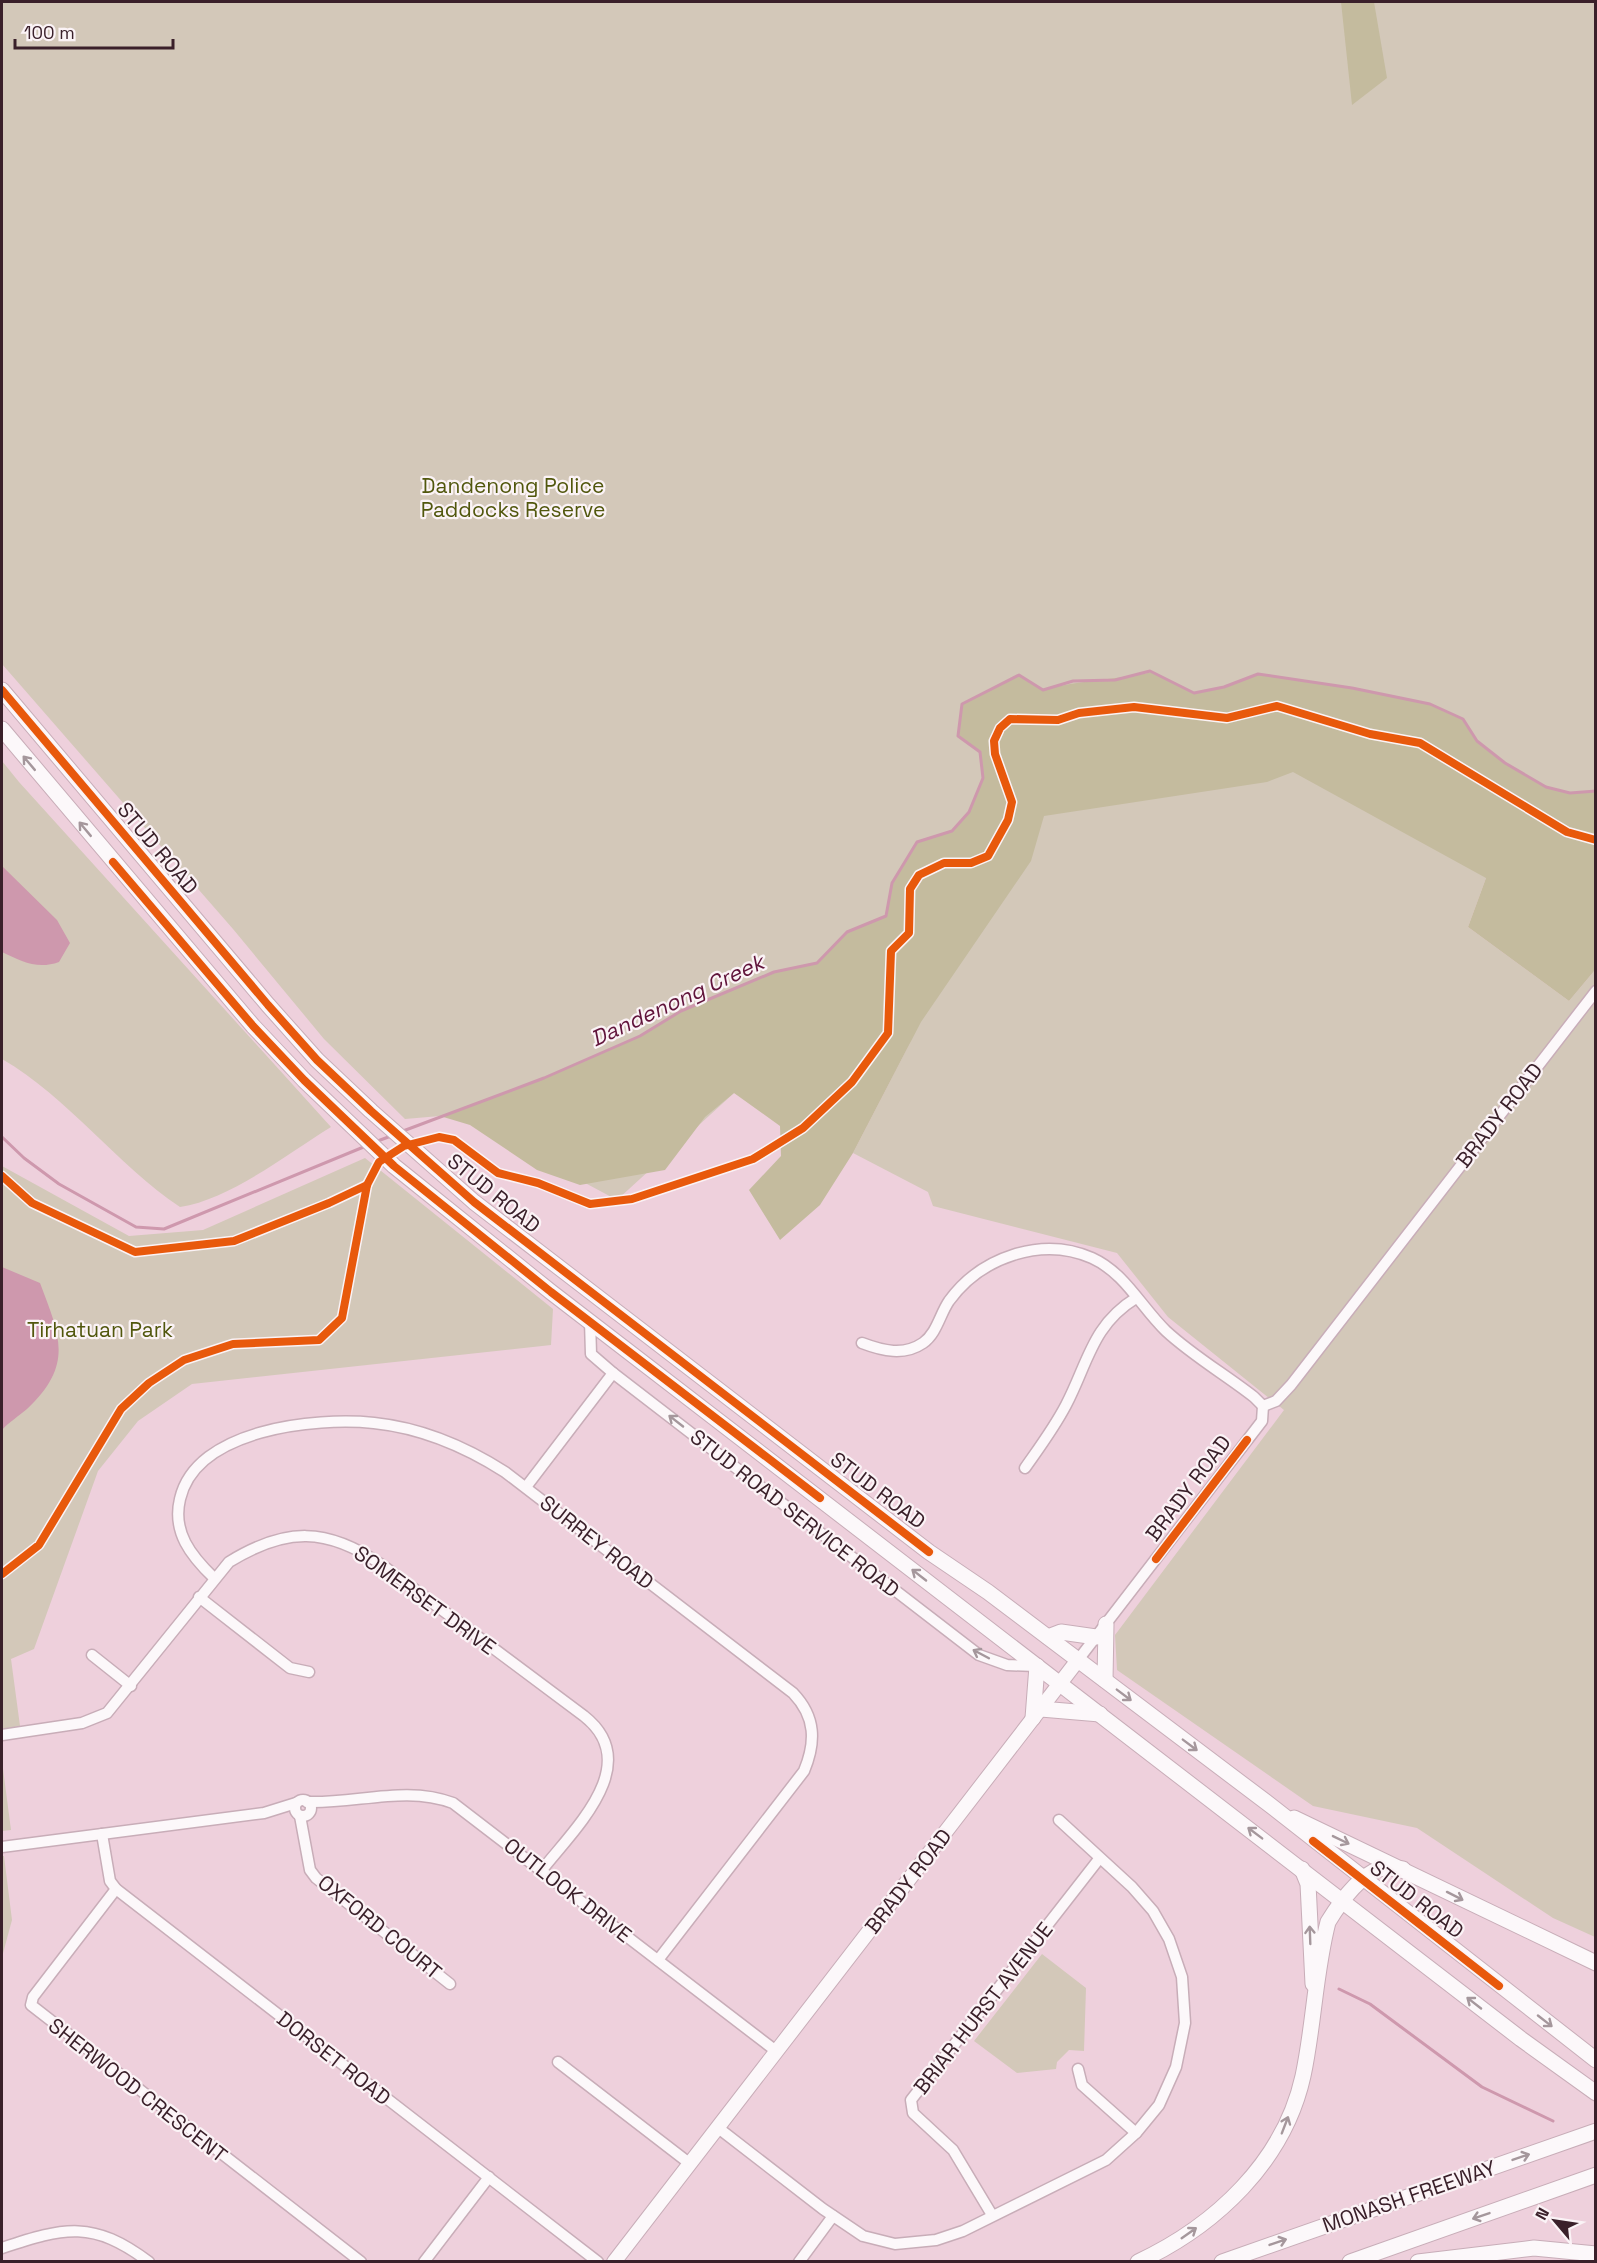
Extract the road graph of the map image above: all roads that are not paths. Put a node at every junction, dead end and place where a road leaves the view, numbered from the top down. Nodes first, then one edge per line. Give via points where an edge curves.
1 (2, 690) edge
2 (2, 729) edge
3 (1596, 991) edge
4 (1136, 1298) junction
5 (590, 1321) junction
6 (862, 1343) dead end
7 (613, 1372) junction
8 (1263, 1406) junction
9 (1025, 1468) dead end
10 (525, 1487) junction
11 (214, 1578) junction
12 (199, 1597) junction
13 (1106, 1624) junction
14 (1048, 1637) junction
15 (1096, 1637) junction
16 (92, 1655) dead end
17 (1078, 1660) junction
18 (1037, 1666) junction
19 (309, 1672) dead end
20 (1105, 1680) junction
21 (1060, 1684) junction
22 (131, 1686) junction
23 (1037, 1714) junction
24 (1100, 1714) junction
25 (2, 1735) edge
26 (1270, 1805) junction
27 (303, 1811) junction
28 (1059, 1820) dead end
29 (102, 1834) junction
30 (2, 1846) edge
31 (1099, 1859) junction
32 (1302, 1869) junction
33 (1403, 1869) junction
34 (542, 1870) junction
35 (1363, 1880) junction
36 (116, 1889) junction
37 (1343, 1900) junction
38 (658, 1960) junction
39 (1596, 1963) edge
40 (450, 1984) dead end
41 (1317, 1992) junction
42 (776, 2051) junction
43 (1596, 2060) edge
44 (558, 2062) dead end
45 (1078, 2069) dead end
46 (1595, 2092) edge
47 (717, 2127) junction
48 (1596, 2131) edge
49 (1136, 2133) junction
50 (690, 2163) junction
51 (1596, 2175) edge
52 (489, 2177) junction
53 (992, 2215) junction
54 (833, 2216) junction
55 (2, 2247) edge
56 (1596, 2254) edge
57 (149, 2262) edge
58 (361, 2262) edge
59 (424, 2262) edge
60 (598, 2262) edge
61 (614, 2262) edge
62 (799, 2262) edge
63 (1138, 2262) edge
64 (1222, 2262) edge
65 (1350, 2262) edge
66 (1418, 2262) edge

1 - 14 highway, STUD ROAD via 268,1005 317,1060 371,1111 492,1216 928,1552
5 -> 2 highway, STUD ROAD via 394,1166 347,1123 253,1026
3 - 8 street, BRADY ROAD via 1283,1395
4 - 6 street via 1117,1274 1094,1259 1064,1250 1028,1251 992,1264 966,1282 948,1303 931,1334 917,1346 900,1352
4 - 8 street via 1174,1338
4 - 9 street via 1123,1306 1095,1338 1066,1405
5 - 7 street, STUD ROAD SERVICE ROAD via 591,1354
18 -> 5 highway, STUD ROAD
7 - 10 street
18 -> 7 street, STUD ROAD SERVICE ROAD via 1007,1665 980,1655
8 - 13 street, BRADY ROAD via 1262,1421
10 - 11 street, SURREY ROAD via 480,1456 416,1431 373,1423 331,1422 262,1433 208,1456 194,1468 181,1492 178,1516 182,1537 193,1557
10 - 38 street, SURREY ROAD via 793,1693 812,1726 812,1751 804,1770
11 - 12 street, SOMERSET DRIVE
11 - 34 street, SOMERSET DRIVE via 229,1562 255,1546 282,1538 330,1537 382,1565 590,1721 606,1747 605,1784
12 - 19 street via 290,1668
12 - 22 street, SOMERSET DRIVE
13 - 15 street, BRADY ROAD
13 - 20 highway
14 - 15 highway via 1061,1632
14 - 17 highway, STUD ROAD
15 - 17 street, BRADY ROAD
16 - 22 street
17 - 20 highway, STUD ROAD
17 - 21 main road, BRADY ROAD
18 - 21 highway, STUD ROAD
18 - 23 highway
20 -> 26 highway, STUD ROAD
21 - 23 main road, BRADY ROAD
21 - 24 highway, STUD ROAD
22 - 25 street, SOMERSET DRIVE via 95,1720
23 - 24 highway
23 - 42 main road, BRADY ROAD
32 -> 24 highway, STUD ROAD
26 -> 33 highway
26 - 35 highway, STUD ROAD
27 - 29 street, OUTLOOK DRIVE
27 - 34 street, OUTLOOK DRIVE via 408,1795 440,1798 453,1803
27 - 40 street, OXFORD COURT via 310,1870 316,1878
28 - 31 street
29 - 30 street, OUTLOOK DRIVE
29 - 36 street via 110,1881
31 - 49 street via 1153,1911 1169,1939 1182,1977 1185,2023 1176,2067 1159,2105
31 - 53 street, BRIAR HURST AVENUE via 911,2100 913,2113 953,2150
32 - 37 highway, STUD ROAD
41 -> 32 highway via 1312,1981 1308,1884
33 - 35 highway via 1381,1868
33 -> 39 highway
34 - 38 street, OUTLOOK DRIVE
35 - 37 highway
35 -> 43 highway, STUD ROAD
36 - 52 street, DORSET ROAD
36 - 58 street, SHERWOOD CRESCENT via 33,1997 31,2005
37 - 41 highway via 1328,1922
46 -> 37 highway, STUD ROAD
38 - 42 street, OUTLOOK DRIVE
63 -> 41 highway via 1167,2248 1218,2212 1254,2175 1280,2138 1303,2079
42 - 47 main road, BRADY ROAD
44 - 50 street
45 - 49 street via 1083,2085
47 - 50 main road, BRADY ROAD
47 - 54 street
64 -> 48 highway, MONASH FREEWAY
49 - 53 street via 1106,2160
50 - 61 main road, BRADY ROAD
51 -> 65 highway, MONASH FREEWAY
52 - 59 street
52 - 60 street, DORSET ROAD
53 - 54 street via 936,2240 896,2244 863,2236
54 - 62 street
55 - 57 street via 72,2229 105,2234
56 - 66 highway via 1534,2248

